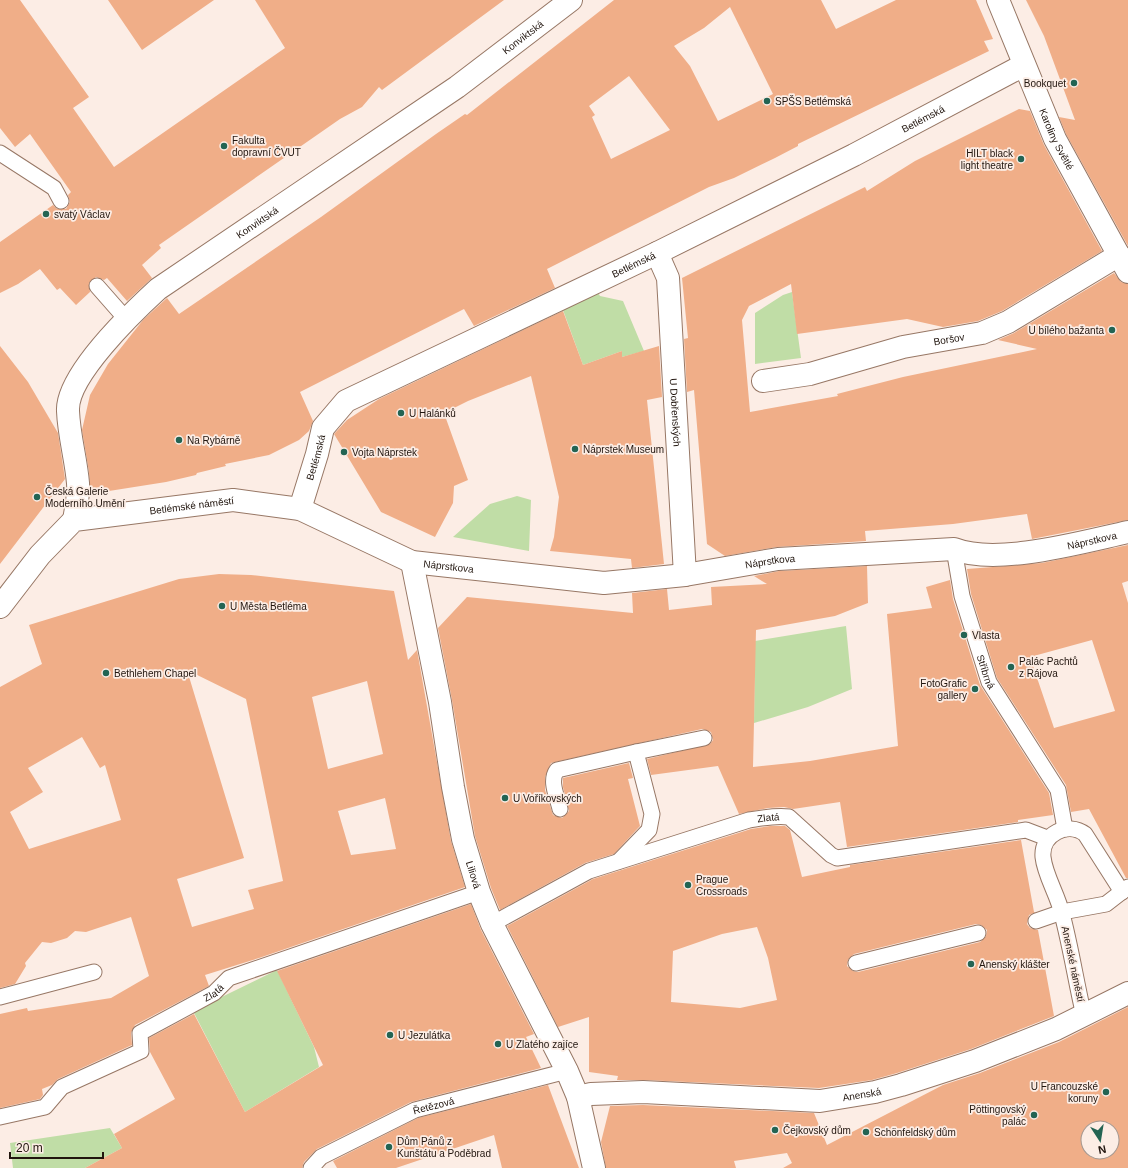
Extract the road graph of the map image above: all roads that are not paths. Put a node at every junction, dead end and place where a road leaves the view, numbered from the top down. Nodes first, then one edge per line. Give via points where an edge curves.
1 (571, 0) edge
2 (998, 0) edge
3 (1024, 66) junction
4 (0, 153) edge
5 (61, 201) dead end
6 (657, 253) junction
7 (1124, 263) edge
8 (97, 286) dead end
9 (126, 319) junction
10 (763, 381) dead end
11 (300, 509) junction
12 (74, 520) junction
13 (1128, 532) edge
14 (954, 549) junction
15 (412, 562) junction
16 (685, 575) junction
17 (0, 607) edge
18 (704, 738) dead end
19 (636, 752) junction
20 (560, 809) dead end
21 (1065, 829) junction
22 (1047, 838) junction
23 (618, 862) junction
24 (1125, 889) edge
25 (479, 892) junction
26 (1062, 912) junction
27 (1036, 921) dead end
28 (492, 924) junction
29 (978, 933) dead end
30 (856, 963) dead end
31 (94, 972) dead end
32 (1128, 993) edge
33 (0, 997) edge
34 (1084, 1016) junction
35 (568, 1071) junction
36 (578, 1097) junction
37 (0, 1117) edge
38 (311, 1168) edge
39 (594, 1168) edge

1 - 9 street, Konviktská via 457,87 158,289
2 - 3 street, Karoliny Světlé
3 - 6 street, Betlémská via 854,155
3 - 7 street, Karoliny Světlé via 1055,139
4 - 5 lane via 54,188
6 - 11 street, Betlémská via 346,401 323,428
6 - 16 street, U Dobřenských via 668,278
7 - 10 street, Boršov via 1008,322 982,332 903,347 810,374
8 - 9 lane
9 - 12 street, Konviktská via 95,354 69,397 67,410 78,484
11 - 12 street, Betlémské náměstí via 233,500
11 - 15 street, Betlémské náměstí
12 - 17 street via 40,555
13 - 14 street, Náprstkova via 1039,550 975,555
14 - 16 street, Náprstkova via 778,559
14 - 21 lane, Stříbrná via 962,596 989,682 1058,790
15 - 16 street, Náprstkova via 604,583
15 - 25 street, Liliová via 440,702 452,787 463,839
18 - 19 lane
19 - 20 lane via 557,770 553,782
19 - 23 lane via 652,814 651,825
21 - 22 lane
21 - 24 lane via 1079,830 1085,834
22 - 23 lane, Zlatá via 1026,830 837,858 796,822 781,815 749,820
22 - 26 lane, Anenské náměstí via 1043,857
23 - 28 lane, Zlatá via 589,872
24 - 26 lane via 1106,904
25 - 28 street, Liliová
25 - 37 lane, Zlatá via 229,978 214,993 140,1033 141,1051 62,1087 45,1107
26 - 27 lane
26 - 34 lane, Anenské náměstí
28 - 35 street, Liliová
29 - 30 lane
31 - 33 lane
32 - 34 street, Anenská
34 - 36 street, Anenská via 975,1061 909,1083 875,1092 820,1101 643,1092
35 - 36 street, Liliová
35 - 38 lane, Řetězová via 415,1110 321,1157
36 - 39 street, Liliová

